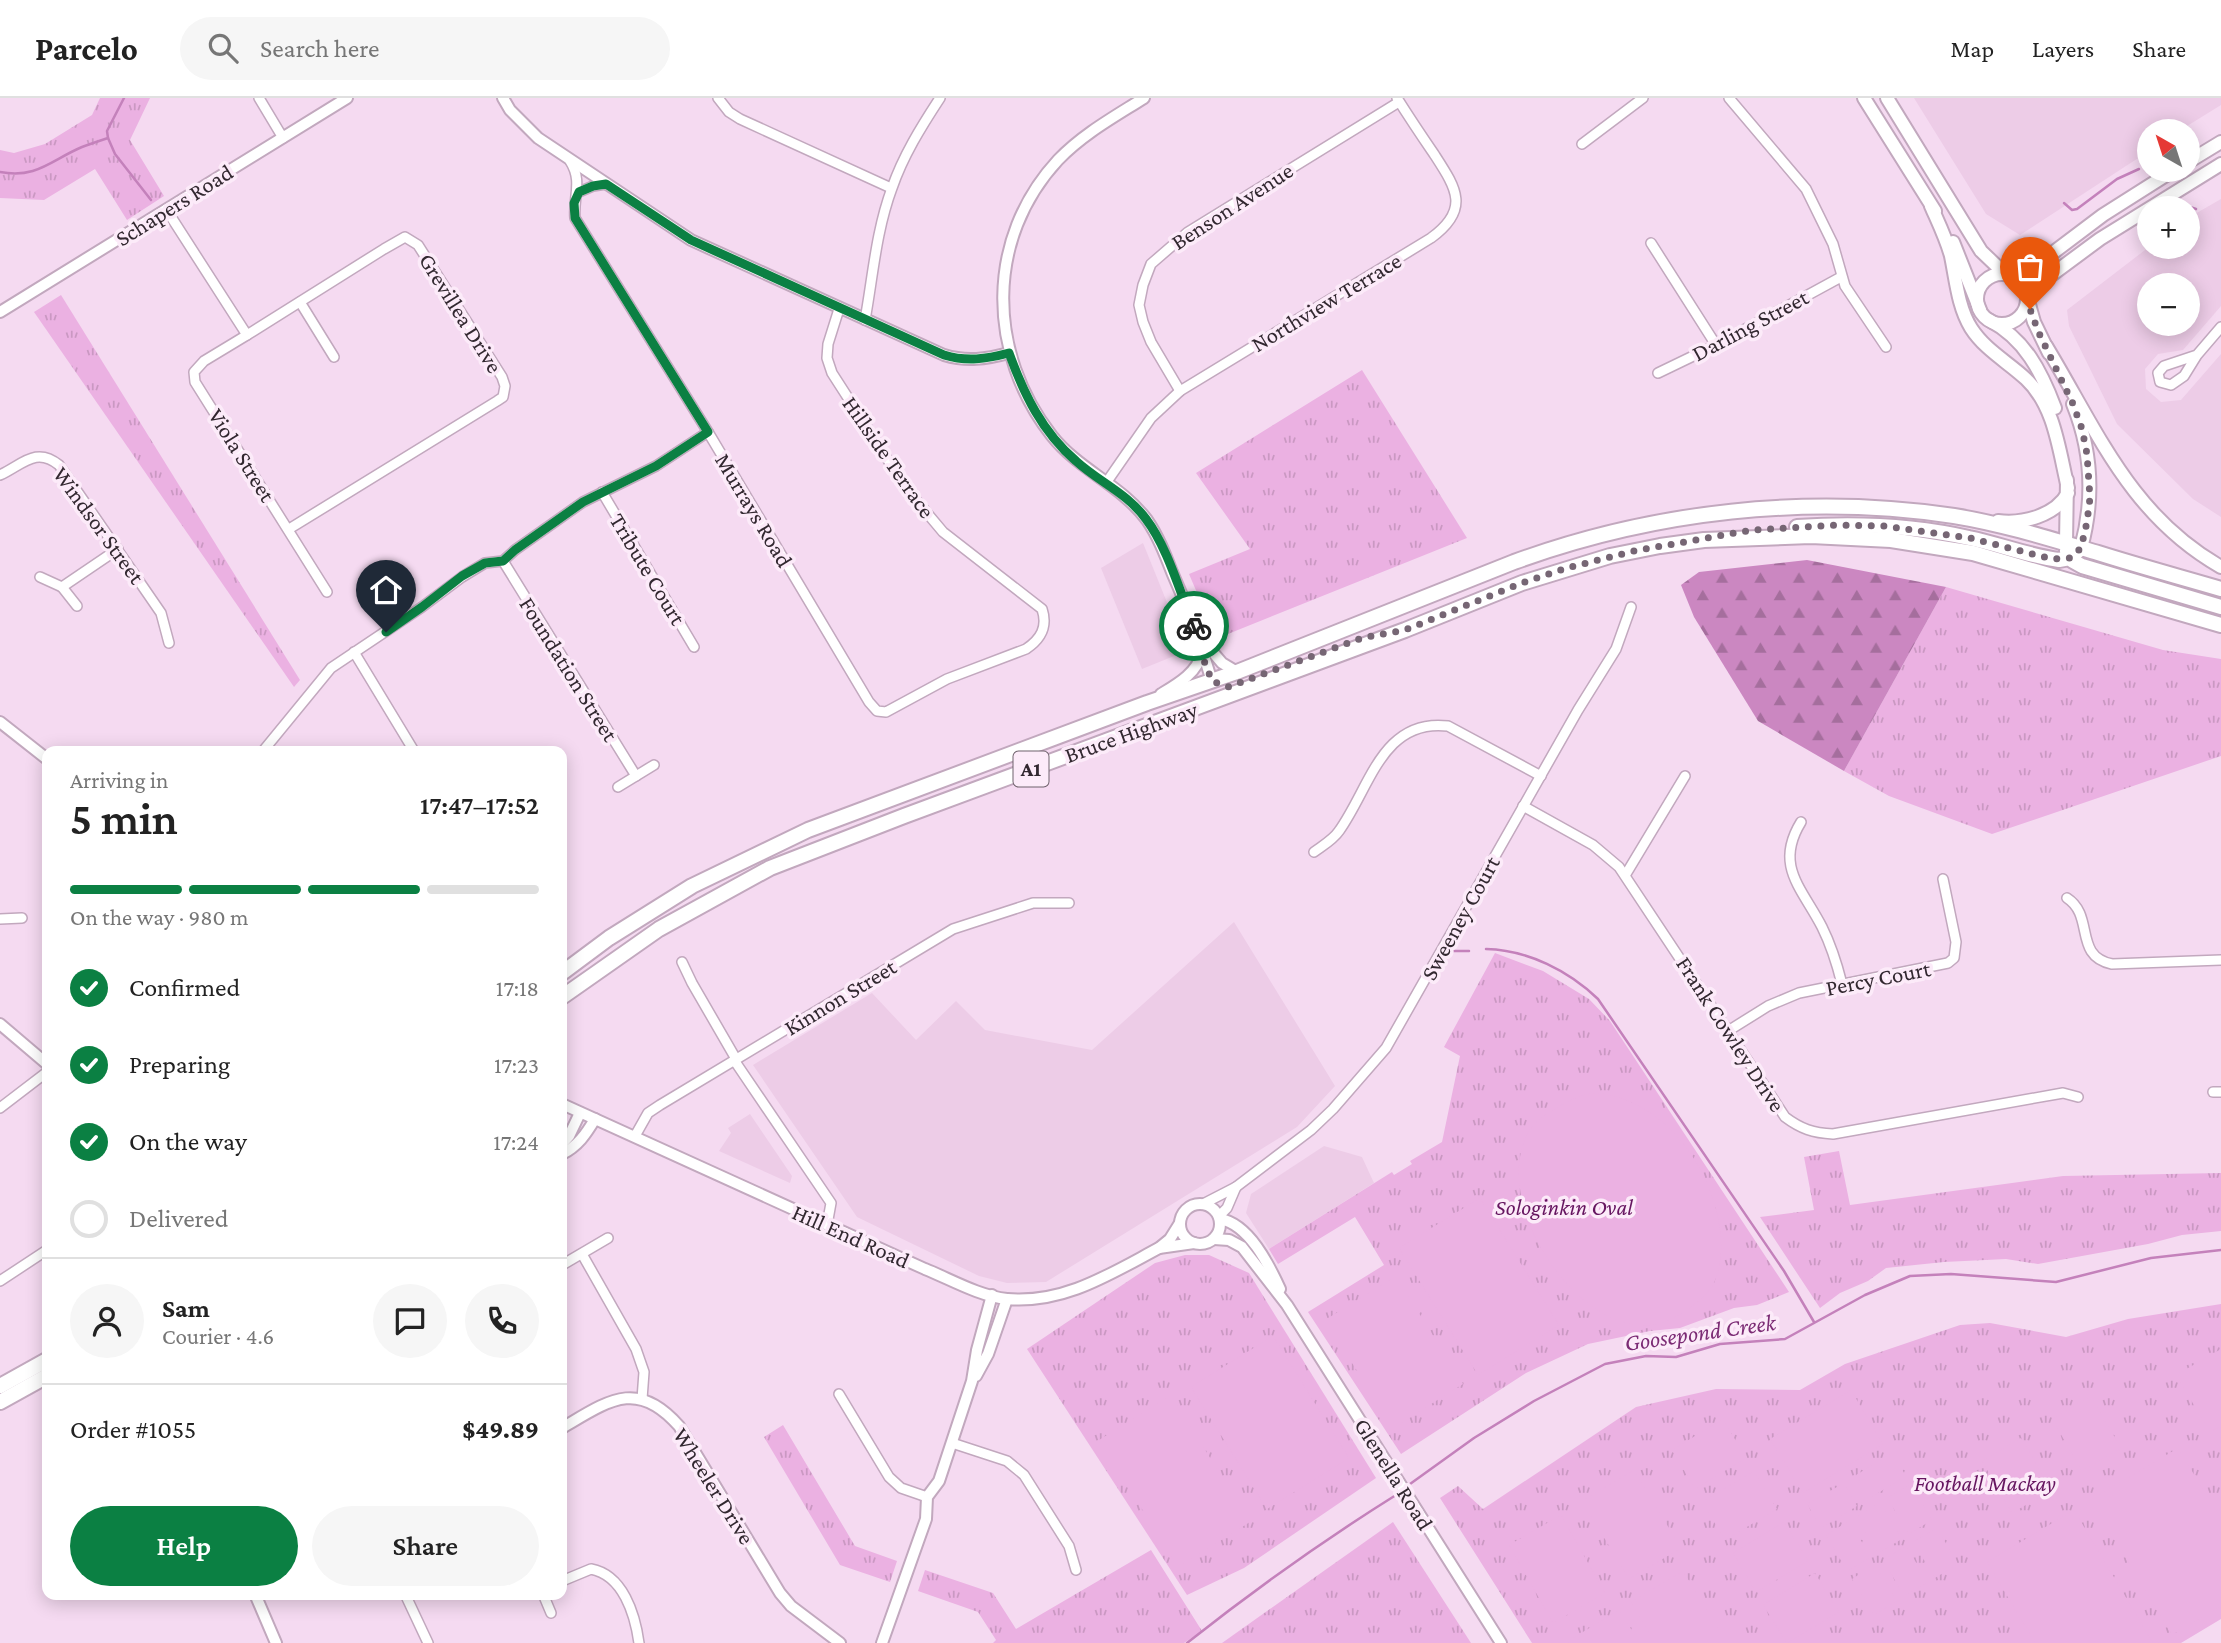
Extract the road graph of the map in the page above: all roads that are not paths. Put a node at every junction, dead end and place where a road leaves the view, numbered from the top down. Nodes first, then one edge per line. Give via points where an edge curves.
1 (258, 98) edge
2 (347, 98) edge
3 (503, 98) edge
4 (718, 98) edge
5 (940, 98) edge
6 (1144, 98) edge
7 (1643, 98) edge
8 (1728, 98) edge
9 (1864, 98) edge
10 (1887, 98) edge
11 (1398, 100) edge
12 (283, 138) junction
13 (2221, 142) edge
14 (1583, 144) dead end
15 (2200, 155) edge
16 (569, 160) junction
17 (2221, 164) edge
18 (2155, 182) edge
19 (606, 184) junction
20 (891, 188) junction
21 (579, 192) junction
22 (1931, 206) junction
23 (166, 209) junction
24 (1651, 243) dead end
25 (2006, 274) junction
26 (1840, 276) junction
27 (2027, 301) junction
28 (300, 302) junction
29 (839, 309) junction
30 (1980, 310) junction
31 (0, 312) edge
32 (865, 320) junction
33 (1989, 320) junction
34 (2221, 327) edge
35 (247, 335) junction
36 (1716, 345) junction
37 (2046, 346) junction
38 (1886, 347) dead end
39 (1009, 353) junction
40 (2197, 355) dead end
41 (334, 357) dead end
42 (1658, 373) dead end
43 (1180, 391) junction
44 (708, 432) junction
45 (0, 475) edge
46 (1106, 483) junction
47 (2068, 491) junction
48 (602, 492) junction
49 (1956, 517) junction
50 (289, 529) junction
51 (1683, 542) junction
52 (2066, 543) junction
53 (118, 549) junction
54 (2076, 553) junction
55 (503, 561) junction
56 (2221, 567) edge
57 (40, 577) dead end
58 (62, 587) junction
59 (2221, 589) edge
60 (327, 592) dead end
61 (76, 606) dead end
62 (1631, 607) dead end
63 (2221, 607) edge
64 (2221, 625) edge
65 (1405, 630) junction
66 (1197, 634) junction
67 (169, 643) dead end
68 (694, 647) dead end
69 (354, 652) junction
70 (1201, 653) junction
71 (1237, 672) junction
72 (1212, 681) junction
73 (1147, 703) junction
74 (886, 712) joint
75 (0, 722) edge
76 (267, 746) edge
77 (411, 746) edge
78 (42, 755) edge
79 (654, 765) dead end
80 (636, 776) junction
81 (1541, 776) junction
82 (1685, 776) dead end
83 (618, 787) dead end
84 (1523, 806) junction
85 (1801, 822) dead end
86 (1314, 852) dead end
87 (1626, 874) junction
88 (1943, 879) dead end
89 (2067, 898) dead end
90 (1069, 903) dead end
91 (22, 918) dead end
92 (0, 919) edge
93 (2221, 960) edge
94 (682, 962) dead end
95 (567, 969) edge
96 (1842, 984) junction
97 (567, 993) edge
98 (0, 1024) edge
99 (1728, 1031) junction
100 (735, 1059) junction
101 (42, 1060) edge
102 (42, 1076) edge
103 (2078, 1097) dead end
104 (567, 1106) edge
105 (0, 1108) edge
106 (580, 1113) junction
107 (594, 1119) junction
108 (635, 1136) junction
109 (567, 1138) edge
110 (567, 1152) edge
111 (1236, 1187) junction
112 (1203, 1204) junction
113 (1220, 1218) junction
114 (1180, 1223) junction
115 (827, 1226) junction
116 (608, 1238) dead end
117 (1214, 1239) junction
118 (1194, 1243) junction
119 (1158, 1248) junction
120 (42, 1253) edge
121 (582, 1254) junction
122 (567, 1262) edge
123 (0, 1282) edge
124 (992, 1295) junction
125 (1007, 1299) junction
126 (1287, 1305) junction
127 (42, 1363) edge
128 (42, 1380) edge
129 (972, 1381) junction
130 (0, 1386) edge
131 (839, 1394) dead end
132 (642, 1399) junction
133 (0, 1402) edge
134 (567, 1425) edge
135 (953, 1443) junction
136 (927, 1497) junction
137 (1076, 1570) dead end
138 (567, 1579) edge
139 (258, 1600) edge
140 (408, 1600) edge
141 (545, 1600) edge
142 (551, 1612) dead end
143 (276, 1643) edge
144 (428, 1643) edge
145 (639, 1643) edge
146 (840, 1643) edge
147 (882, 1643) edge
148 (1501, 1643) edge

1 - 12 street
2 - 12 street, Schapers Road
3 - 16 street via 526,127
4 - 20 street via 740,119
5 - 20 street
6 - 39 street via 1074,144 1025,207 1005,268
7 - 14 street
8 - 26 street via 1806,189 1836,251
9 - 22 main road
10 - 25 main road via 1981,251
11 - 43 street, Benson Avenue via 1188,232 1151,264 1139,305 1151,342
11 - 43 street, Northview Terrace via 1455,188 1450,221 1431,238
12 - 23 street, Schapers Road
13 - 15 main road
16 - 19 street
16 - 21 street, Murrays Road
17 - 27 main road via 2100,239 2046,279
18 - 25 main road via 2034,267
19 - 21 street
19 - 29 street via 691,240
20 - 32 street
21 - 44 street, Murrays Road via 575,218
22 - 30 main road via 1956,247
22 - 47 main road via 1947,244 1968,322 1985,346 2028,381 2044,401
23 - 31 street, Schapers Road
23 - 35 street
24 - 36 street
25 - 27 main road via 2021,282
25 - 30 main road via 1991,276 1983,283 1978,296
26 - 36 street, Darling Street
26 - 38 street
27 - 33 main road via 2015,320 2002,324
27 - 37 main road
28 - 35 street, Grevillea Drive
28 - 41 street
28 - 50 street, Grevillea Drive via 405,237 418,245 505,386 497,401
29 - 32 street
29 - 74 street, Hillside Terrace via 827,358 861,422 933,522 1033,601 1045,619 1043,632 1026,649 947,679
30 - 33 main road
32 - 39 street via 958,360 984,360
33 - 47 main road via 2020,341 2045,383 2065,448
34 - 40 street
35 - 50 street, Viola Street via 204,361 194,372 195,382
36 - 42 street, Darling Street
37 - 54 main road via 2077,412 2087,454 2090,498
37 - 56 main road via 2138,499 2180,540
39 - 46 street via 1020,385 1054,439
43 - 46 street, Northview Terrace via 1151,418
44 - 48 street via 656,466
44 - 74 street, Murrays Road via 869,702 877,711
45 - 53 street, Windsor Street via 36,456 52,460
46 - 66 street via 1122,493 1157,536
47 - 49 main road via 2054,509 2024,521
47 - 52 main road
48 - 55 street
48 - 68 street, Tribute Court
49 - 52 highway, Bruce Highway / A1
49 - 71 highway, Bruce Highway / A1 via 1866,508 1794,508 1637,525 1552,548
50 - 60 street, Viola Street
51 - 54 highway via 1752,530 1884,526 1962,536 2052,559
51 - 64 highway, Bruce Highway / A1 via 1821,536 1915,543 1973,553
51 - 65 highway, Bruce Highway / A1 via 1552,573
52 - 54 highway, Bruce Highway / A1
53 - 58 street
53 - 67 street, Windsor Street via 161,613
54 - 59 highway, Bruce Highway / A1
54 - 63 highway via 2082,566
55 - 69 street via 485,563 462,576
55 - 80 street, Foundation Street
57 - 58 street
58 - 61 street
62 - 81 street, Sweeney Court via 1615,649
65 - 72 highway via 1362,638 1232,687
65 - 97 highway, Bruce Highway / A1 via 770,868 659,929
66 - 70 street
66 - 71 street via 1222,663
69 - 76 street via 314,686
69 - 77 street
70 - 72 street
70 - 73 street via 1190,672
71 - 72 highway, Bruce Highway / A1
72 - 73 highway, Bruce Highway / A1
73 - 95 highway, Bruce Highway / A1 via 808,830 692,886
75 - 78 street
79 - 80 street
80 - 83 street
81 - 84 street, Sweeney Court
81 - 86 street via 1448,726 1420,726 1384,754 1338,834
82 - 87 street
84 - 87 street, Frank Cowley Drive via 1604,852
84 - 111 street, Sweeney Court via 1385,1048 1311,1130
85 - 96 street via 1790,843 1792,875 1833,951
87 - 99 street, Frank Cowley Drive
88 - 96 street, Percy Court via 1957,961
89 - 93 street via 2075,904 2088,946 2100,961
90 - 100 street, Kinnon Street via 1033,903 953,929
91 - 92 street
94 - 100 street
96 - 99 street, Percy Court via 1784,998
98 - 101 street
99 - 103 street, Frank Cowley Drive via 1784,1117 1807,1131 1833,1134 2063,1093
100 - 108 street, Kinnon Street via 648,1113
100 - 115 street via 831,1203
102 - 105 street
104 - 106 street, Hill End Road
106 - 107 street, Hill End Road
106 - 109 street
107 - 108 street, Hill End Road
107 - 110 street via 584,1138
108 - 115 street, Hill End Road
111 - 112 street, Sweeney Court
111 - 113 street, Sweeney Court
112 - 113 street
112 - 114 street via 1189,1207
113 - 117 street
113 - 126 street, Glenella Road via 1256,1247
114 - 118 street via 1184,1235
114 - 119 street, Hill End Road
115 - 124 street, Hill End Road
116 - 121 street
117 - 118 street
117 - 126 street, Glenella Road via 1242,1247
118 - 119 street, Hill End Road
119 - 125 street, Hill End Road via 1076,1291
120 - 123 street
121 - 122 street
121 - 132 street via 636,1349 645,1372
124 - 125 street, Hill End Road
124 - 129 street
125 - 129 street via 988,1354
126 - 148 street, Glenella Road
127 - 130 highway
128 - 133 highway
129 - 135 street
131 - 136 street via 889,1477 901,1488
132 - 134 street via 604,1403
132 - 146 street, Wheeler Drive via 668,1413 679,1426 791,1606
135 - 136 street via 939,1481
135 - 137 street via 1007,1461 1024,1475 1069,1546
136 - 147 street via 926,1519
138 - 145 street via 591,1569 615,1581 635,1618
139 - 143 street
140 - 144 street
141 - 142 street

